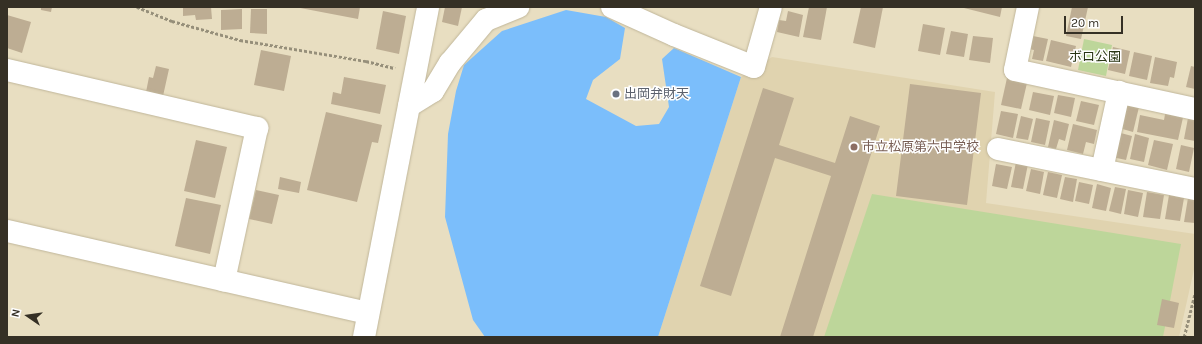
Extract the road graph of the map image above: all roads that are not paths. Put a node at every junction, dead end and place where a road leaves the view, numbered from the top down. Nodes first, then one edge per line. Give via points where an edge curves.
1 (428, 7) edge
2 (519, 7) edge
3 (612, 7) edge
4 (770, 7) edge
5 (1028, 7) edge
6 (7, 70) edge
7 (1119, 92) junction
8 (409, 106) junction
9 (1195, 109) edge
10 (998, 149) dead end
11 (1102, 170) junction
12 (1195, 189) edge
13 (7, 231) edge
14 (224, 280) junction
15 (368, 313) junction
16 (364, 337) edge

1 - 8 street
2 - 8 street via 486,20 450,63 433,91
3 - 4 street via 754,67
5 - 7 street via 1015,70
6 - 14 street via 257,128
7 - 9 street
7 - 11 street
8 - 15 street
10 - 11 street
11 - 12 street
13 - 14 street
14 - 15 street
15 - 16 street

